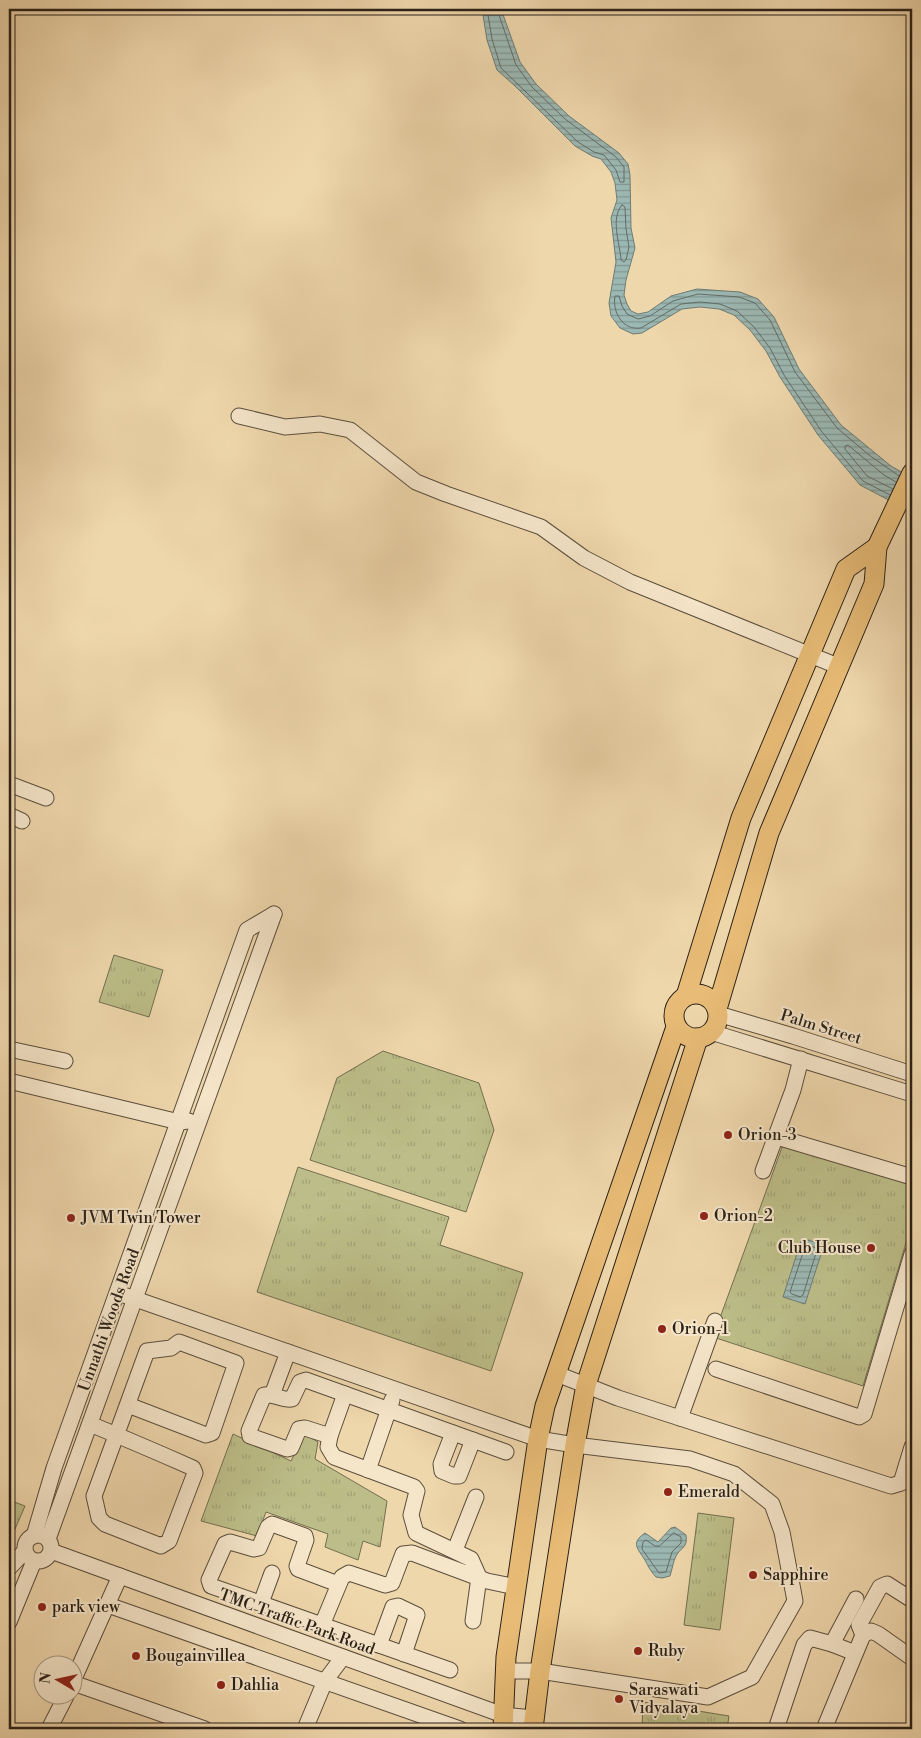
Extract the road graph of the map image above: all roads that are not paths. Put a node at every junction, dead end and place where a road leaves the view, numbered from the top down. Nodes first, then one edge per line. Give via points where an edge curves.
1 (239, 416) dead end
2 (912, 472) edge
3 (877, 547) junction
4 (811, 656) junction
5 (840, 667) junction
6 (9, 784) edge
7 (46, 798) dead end
8 (686, 996) junction
9 (717, 1011) junction
10 (676, 1027) junction
11 (705, 1035) junction
12 (9, 1049) edge
13 (801, 1059) junction
14 (65, 1061) dead end
15 (912, 1074) edge
16 (9, 1081) edge
17 (912, 1094) edge
18 (200, 1120) junction
19 (179, 1122) junction
20 (777, 1137) junction
21 (763, 1171) dead end
22 (912, 1177) edge
23 (911, 1264) edge
24 (118, 1293) junction
25 (906, 1294) edge
26 (136, 1299) junction
27 (715, 1321) dead end
28 (246, 1337) junction
29 (288, 1352) junction
30 (236, 1363) junction
31 (716, 1369) dead end
32 (557, 1374) junction
33 (586, 1385) junction
34 (396, 1389) junction
35 (345, 1394) junction
36 (272, 1395) junction
37 (128, 1405) junction
38 (388, 1410) junction
39 (680, 1418) junction
40 (90, 1424) junction
41 (453, 1433) junction
42 (117, 1436) junction
43 (330, 1436) junction
44 (538, 1439) junction
45 (473, 1440) junction
46 (575, 1445) junction
47 (912, 1447) edge
48 (506, 1452) dead end
49 (368, 1470) junction
50 (476, 1497) dead end
51 (44, 1542) junction
52 (455, 1550) junction
53 (30, 1556) junction
54 (9, 1568) edge
55 (272, 1573) dead end
56 (120, 1576) junction
57 (479, 1577) junction
58 (338, 1584) junction
59 (516, 1587) junction
60 (856, 1599) dead end
61 (912, 1600) edge
62 (261, 1603) junction
63 (108, 1605) junction
64 (9, 1622) edge
65 (473, 1622) dead end
66 (322, 1625) junction
67 (863, 1635) junction
68 (832, 1644) junction
69 (380, 1645) junction
70 (855, 1653) junction
71 (404, 1654) junction
72 (343, 1657) junction
73 (912, 1658) edge
74 (82, 1663) edge
75 (450, 1670) dead end
76 (505, 1671) junction
77 (540, 1671) junction
78 (325, 1680) junction
79 (82, 1686) edge
80 (61, 1706) edge
81 (503, 1722) edge
82 (533, 1724) edge
83 (49, 1729) edge
84 (205, 1729) edge
85 (305, 1729) edge
86 (460, 1729) edge
87 (776, 1729) edge
88 (824, 1729) edge

1 - 4 street via 285,427 320,424 350,430 416,482 541,527 584,558 630,582
2 - 3 main road
3 - 4 main road via 846,569
3 - 5 main road via 874,584
4 - 5 street
4 - 8 main road via 741,818
5 - 9 main road via 769,833
6 - 7 street
8 - 9 main road via 707,997
8 - 10 main road via 674,1011
9 - 11 main road via 718,1021
9 - 15 street, Palm Street
10 - 11 main road via 686,1036
10 - 32 main road
11 - 13 street
11 - 33 main road
12 - 14 street
13 - 17 street
13 - 20 street
16 - 19 street
18 - 19 street
18 - 19 street, Unnathi Woods Road via 274,914 247,930
18 - 26 street, Unnathi Woods Road
19 - 24 street, Unnathi Woods Road
20 - 21 street
20 - 22 street
23 - 25 street
24 - 26 street
24 - 51 street, Unnathi Woods Road via 54,1468
25 - 31 street via 864,1414 859,1417
26 - 28 street
26 - 40 street, Unnathi Woods Road
27 - 39 street
28 - 29 street
28 - 30 street
29 - 34 street
29 - 36 street
30 - 37 street via 179,1342 172,1348 147,1351
30 - 37 street via 212,1433 206,1435
32 - 33 street
32 - 44 main road via 545,1406
33 - 39 street
33 - 46 main road
34 - 38 street
34 - 44 street
35 - 36 street via 306,1380 300,1382 292,1399
35 - 38 street
35 - 43 street
36 - 43 street via 264,1395 250,1436 287,1449 292,1448 300,1429
37 - 42 street
38 - 41 street
38 - 49 street
39 - 47 street via 891,1486 902,1483
40 - 42 street
40 - 51 street, Unnathi Woods Road
41 - 45 street
41 - 45 street via 441,1464 442,1471 454,1476 459,1476
42 - 42 street via 193,1468 195,1473 169,1541 161,1546 105,1524 99,1518 94,1496
43 - 49 street via 328,1447 334,1457
44 - 46 street
44 - 59 main road
45 - 48 street
46 - 77 main road
46 - 77 street via 690,1459 734,1474 772,1504 782,1532 796,1601 752,1678 708,1697
49 - 52 street via 414,1487 418,1492 411,1515 416,1533
50 - 52 street
51 - 53 street via 26,1543
51 - 53 street via 46,1559 38,1562
51 - 56 street, TMC Traffic Park Road
52 - 57 street via 471,1559
53 - 54 street via 10,1564
53 - 64 street
55 - 62 street
56 - 63 street
56 - 72 street, TMC Traffic Park Road
57 - 58 street via 412,1553 403,1554 392,1583 385,1585 349,1573 342,1576
57 - 59 street
57 - 65 street
58 - 62 street via 298,1569 305,1536 272,1524 268,1526 259,1548 230,1542 225,1544 209,1580 211,1586
58 - 66 street
59 - 76 main road
60 - 68 street
61 - 67 street via 887,1584 880,1587 858,1625
62 - 66 street
63 - 74 street
63 - 78 street
66 - 69 street
67 - 70 street
67 - 73 street via 871,1631 878,1634
68 - 70 street
68 - 87 street via 810,1638 804,1645
69 - 71 street
69 - 71 street via 394,1607 398,1606 417,1615
70 - 88 street
71 - 75 street
72 - 78 street
72 - 81 street, TMC Traffic Park Road
76 - 77 street
76 - 81 main road
77 - 82 main road
78 - 85 street
78 - 86 street
79 - 84 street
80 - 83 street
81 - 82 street, TMC Traffic Park Road

